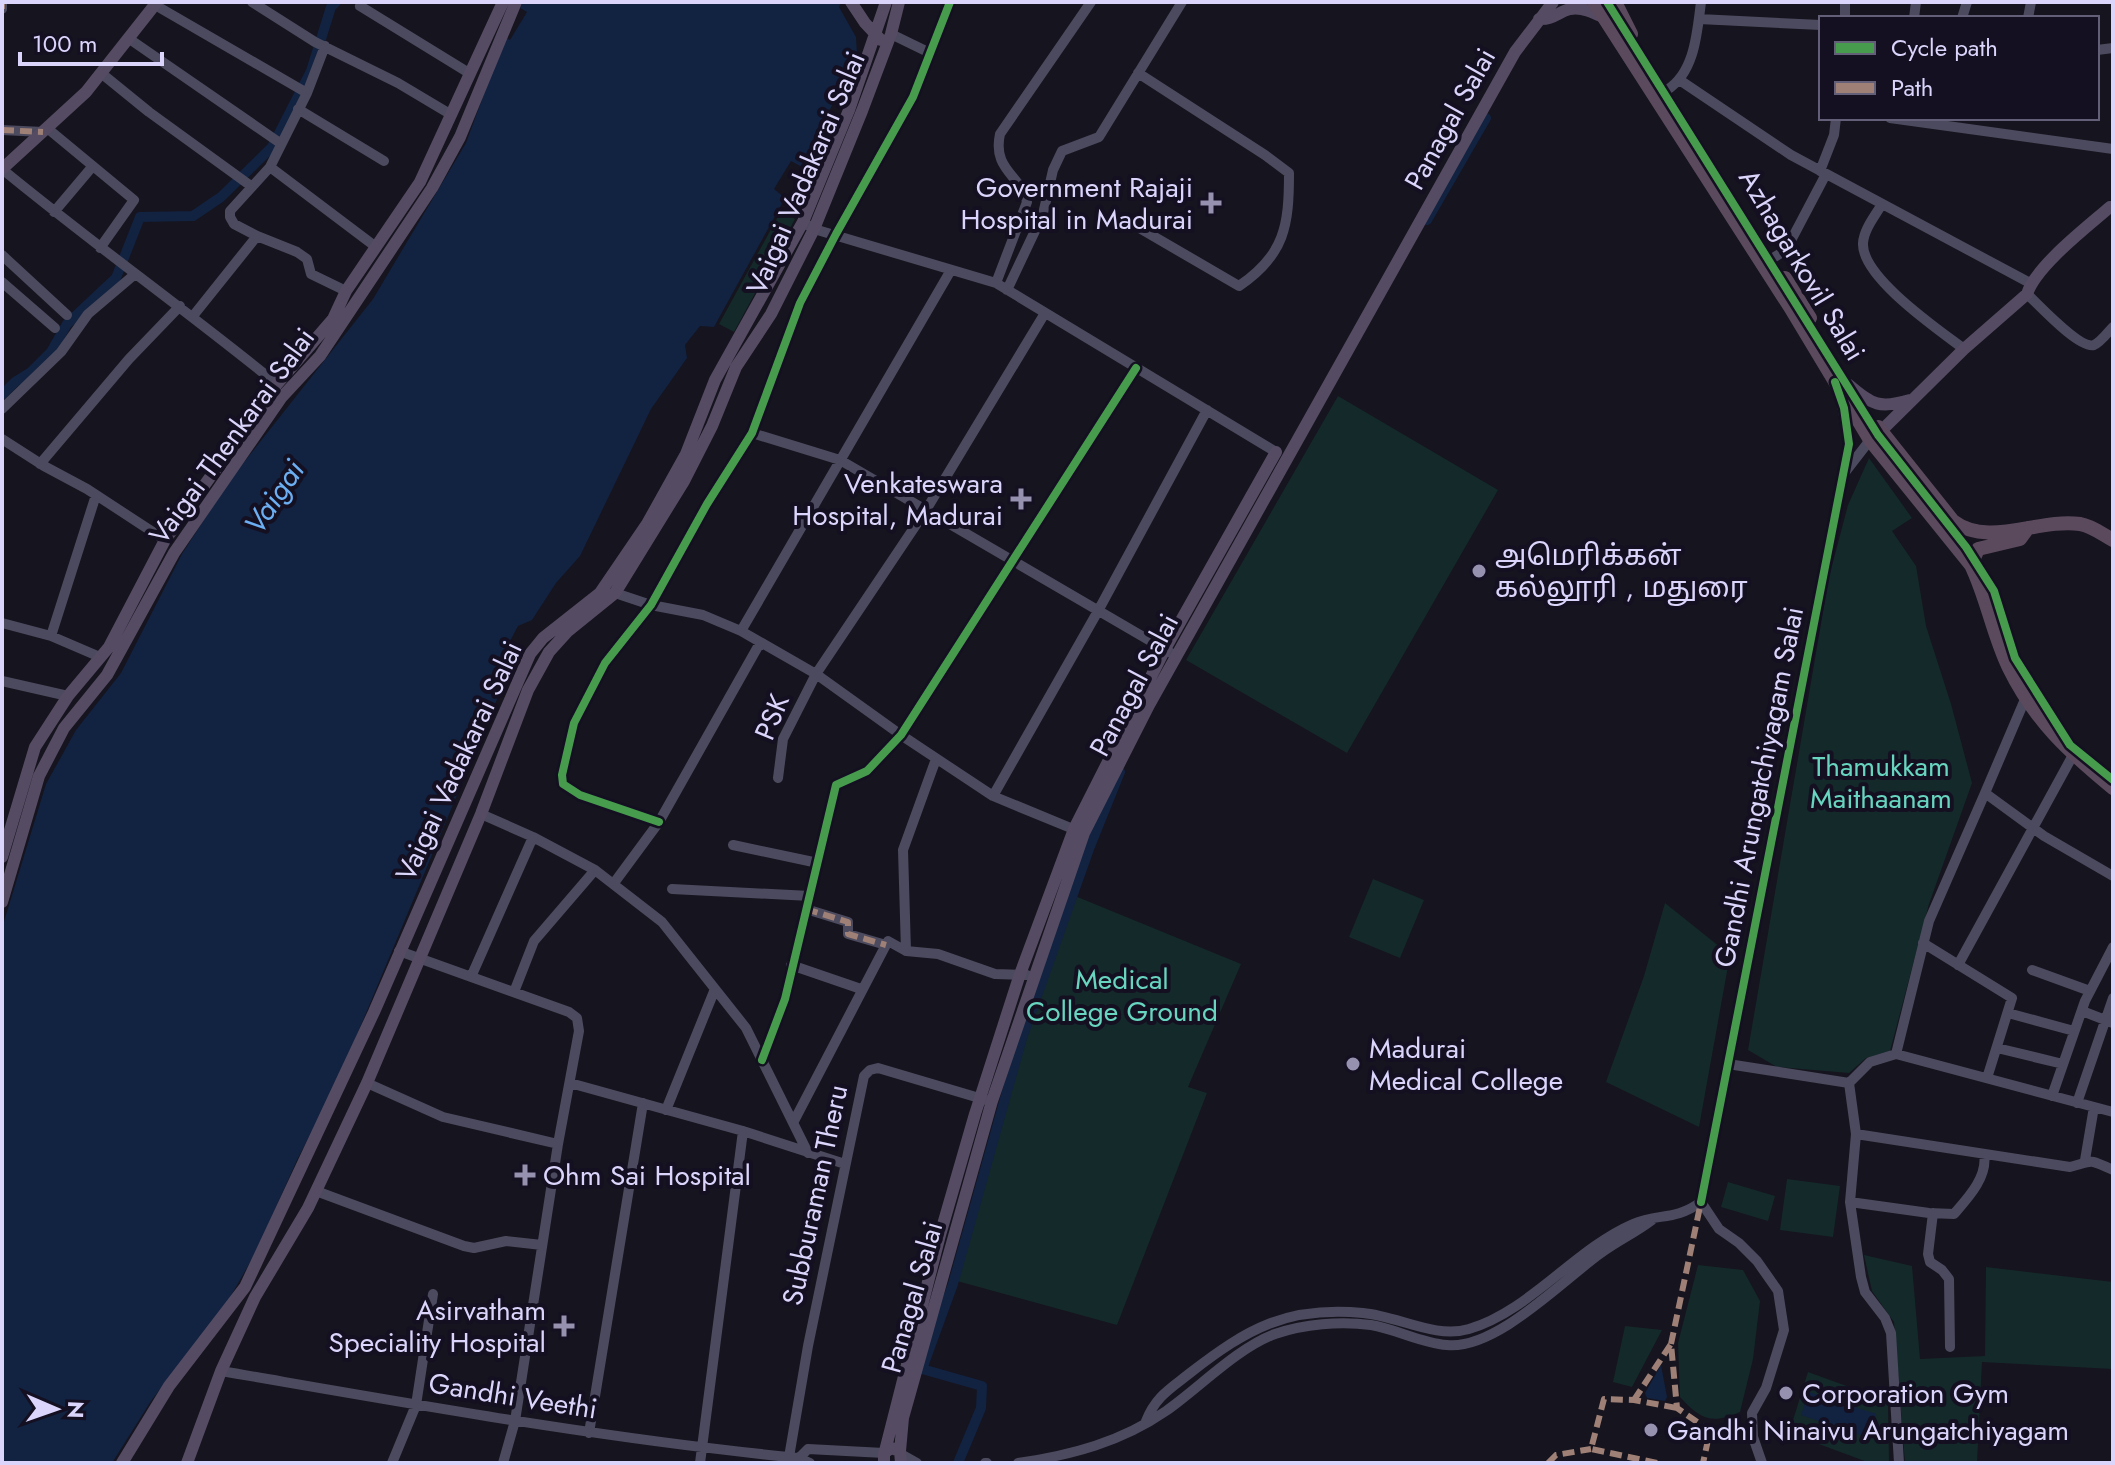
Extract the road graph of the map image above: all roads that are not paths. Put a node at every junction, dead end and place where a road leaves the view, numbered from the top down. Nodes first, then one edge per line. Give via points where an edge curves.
1 (2, 2) edge
2 (252, 2) edge
3 (362, 2) edge
4 (516, 2) edge
5 (851, 2) edge
6 (950, 2) edge
7 (1091, 2) edge
8 (1182, 2) edge
9 (1553, 2) edge
10 (1594, 2) edge
11 (1615, 2) edge
12 (1701, 2) edge
13 (156, 4) edge
14 (498, 4) edge
15 (887, 4) edge
16 (2, 9) edge
17 (1605, 9) edge
18 (1539, 19) junction
19 (1699, 19) junction
20 (1819, 25) edge
21 (128, 38) junction
22 (885, 38) junction
23 (320, 44) junction
24 (930, 53) junction
25 (101, 73) junction
26 (469, 73) junction
27 (1138, 73) junction
28 (1681, 81) junction
29 (1667, 90) junction
30 (302, 91) junction
31 (298, 109) junction
32 (450, 114) junction
33 (1836, 120) edge
34 (1904, 120) edge
35 (2, 130) edge
36 (45, 130) junction
37 (276, 140) junction
38 (2113, 149) edge
39 (384, 161) dead end
40 (92, 167) junction
41 (270, 167) junction
42 (2, 169) edge
43 (1823, 172) junction
44 (243, 182) junction
45 (1882, 204) junction
46 (2112, 205) edge
47 (54, 212) junction
48 (808, 225) junction
49 (1141, 229) dead end
50 (836, 234) junction
51 (257, 236) junction
52 (376, 247) junction
53 (100, 248) junction
54 (2, 255) edge
55 (1773, 258) junction
56 (951, 270) junction
57 (130, 272) junction
58 (2, 282) edge
59 (996, 283) junction
60 (2028, 288) junction
61 (1007, 290) junction
62 (346, 291) junction
63 (180, 306) junction
64 (1045, 313) junction
65 (67, 315) dead end
66 (193, 316) junction
67 (2113, 327) edge
68 (55, 328) dead end
69 (1964, 349) junction
70 (1136, 368) junction
71 (277, 384) junction
72 (1842, 384) junction
73 (1915, 398) junction
74 (2, 409) edge
75 (1207, 410) junction
76 (752, 433) junction
77 (1876, 436) junction
78 (2, 439) edge
79 (1276, 452) joint
80 (840, 460) junction
81 (40, 464) junction
82 (1843, 476) junction
83 (96, 495) junction
84 (926, 510) junction
85 (2028, 528) junction
86 (165, 540) junction
87 (2113, 540) edge
88 (1012, 560) junction
89 (1971, 565) junction
90 (615, 593) junction
91 (651, 605) junction
92 (1098, 611) junction
93 (2, 623) edge
94 (741, 631) junction
95 (51, 636) junction
96 (760, 643) junction
97 (1171, 653) junction
98 (100, 657) junction
99 (816, 674) junction
100 (2, 681) edge
101 (68, 696) junction
102 (2026, 697) junction
103 (901, 735) junction
104 (2073, 755) junction
105 (936, 759) junction
106 (778, 778) dead end
107 (2113, 780) edge
108 (2113, 788) edge
109 (1985, 793) junction
110 (993, 796) junction
111 (2, 809) edge
112 (15, 814) junction
113 (481, 814) junction
114 (659, 822) junction
115 (2032, 828) junction
116 (1079, 831) junction
117 (533, 837) junction
118 (733, 845) dead end
119 (2, 857) edge
120 (818, 863) junction
121 (595, 870) junction
122 (2113, 876) edge
123 (614, 883) junction
124 (672, 889) dead end
125 (810, 896) junction
126 (2, 902) edge
127 (806, 909) junction
128 (1923, 943) junction
129 (886, 945) junction
130 (2113, 947) edge
131 (399, 951) junction
132 (906, 951) junction
133 (418, 958) junction
134 (791, 965) junction
135 (1958, 965) junction
136 (2032, 970) dead end
137 (1020, 975) junction
138 (1036, 975) junction
139 (471, 977) junction
140 (715, 989) junction
141 (861, 989) junction
142 (2090, 991) junction
143 (514, 992) junction
144 (2113, 998) edge
145 (2082, 1011) junction
146 (2008, 1013) junction
147 (2109, 1021) edge
148 (2074, 1031) junction
149 (1997, 1048) junction
150 (1896, 1054) junction
151 (762, 1060) junction
152 (1728, 1064) junction
153 (2063, 1064) junction
154 (1987, 1078) junction
155 (367, 1083) junction
156 (570, 1083) junction
157 (1849, 1083) junction
158 (2052, 1096) junction
159 (986, 1100) junction
160 (643, 1103) junction
161 (2077, 1103) junction
162 (2094, 1107) junction
163 (666, 1110) junction
164 (2113, 1112) edge
165 (793, 1123) junction
166 (743, 1131) junction
167 (1856, 1134) junction
168 (558, 1144) junction
169 (808, 1153) junction
170 (1984, 1154) junction
171 (2085, 1160) junction
172 (845, 1164) junction
173 (2113, 1170) edge
174 (316, 1191) junction
175 (1701, 1202) junction
176 (1850, 1202) junction
177 (1933, 1213) junction
178 (542, 1245) junction
179 (433, 1294) dead end
180 (1950, 1347) dead end
181 (221, 1371) junction
182 (416, 1405) junction
183 (515, 1421) junction
184 (589, 1433) junction
185 (701, 1449) junction
186 (884, 1456) edge
187 (901, 1456) edge
188 (795, 1459) edge
189 (1054, 1460) edge
190 (122, 1463) edge
191 (187, 1463) edge
192 (392, 1463) edge
193 (503, 1463) edge
194 (700, 1463) edge
195 (810, 1463) edge
196 (917, 1463) edge
197 (1018, 1463) edge
198 (1762, 1463) edge
199 (1899, 1463) edge

1 - 16 street
2 - 23 street
3 - 26 street via 360,6
4 - 126 main road, Vaigai Thenkarai Salai via 460,137 432,188 320,356 281,398 174,553 107,675 64,728 39,776
5 - 22 main road via 865,23
6 - 24 street
7 - 59 street via 1000,134 1003,166 1027,202
8 - 27 street
9 - 18 main road, Panagal Salai
10 - 17 highway, Azhagarkovil Salai
11 - 29 highway, Azhagarkovil Salai
12 - 19 street
13 - 21 main road
13 - 30 street
14 - 26 main road, Vaigai Thenkarai Salai
15 - 22 main road, Vaigai Vadakarai Salai
17 - 18 main road via 1570,9 1550,20
17 - 72 highway, Azhagarkovil Salai
17 - 107 street, bridge via 1878,435 1994,591 2015,658 2070,745
18 - 97 main road, Panagal Salai via 1515,52
19 - 20 street
19 - 28 street
21 - 25 main road
21 - 37 street
22 - 24 street
22 - 48 main road, Vaigai Vadakarai Salai
23 - 30 street
23 - 32 street
24 - 50 street via 913,97
25 - 36 main road
25 - 44 street
26 - 32 main road, Vaigai Thenkarai Salai
27 - 49 street via 1289,173 1282,241 1239,286
27 - 61 street via 1099,137 1062,151 1043,214
28 - 29 street
28 - 43 street
29 - 55 highway, Azhagarkovil Salai
30 - 31 street
31 - 37 street
31 - 39 street
32 - 52 main road, Vaigai Thenkarai Salai via 420,182
33 - 43 street
34 - 38 street
35 - 36 street
36 - 40 street
36 - 42 main road
37 - 41 street
40 - 47 street
40 - 53 street via 134,200
41 - 44 street
41 - 52 street
42 - 47 street
43 - 45 street
43 - 55 street via 1786,250
44 - 51 street via 230,217
45 - 60 street
45 - 69 street via 1864,235 1868,263 1905,306
46 - 60 main road
47 - 53 street
48 - 50 street
48 - 90 main road, Vaigai Vadakarai Salai via 771,314 736,367 684,481
48 - 131 main road, Vaigai Vadakarai Salai via 715,380 686,454 647,524 600,593 530,654
50 - 56 street
50 - 76 street via 800,303
51 - 62 street via 297,252 307,259 311,274
51 - 66 street
52 - 62 main road, Vaigai Thenkarai Salai
53 - 57 street
54 - 65 street
55 - 72 highway, Azhagarkovil Salai
56 - 59 street
56 - 80 street
57 - 63 street
57 - 74 street via 88,314 61,352
58 - 68 street
59 - 61 street
60 - 67 street via 2084,344 2095,344
60 - 69 main road
61 - 64 street
62 - 71 main road, Vaigai Thenkarai Salai via 333,319
63 - 66 street
63 - 81 street
64 - 70 street
64 - 84 street, PSK
66 - 71 street
69 - 73 main road
70 - 75 street
70 - 88 street
71 - 86 main road, Vaigai Thenkarai Salai
72 - 73 main road via 1884,406
72 - 77 highway, Azhagarkovil Salai
72 - 82 street, Gandhi Arungatchiyagam Salai via 1849,444
73 - 77 main road
75 - 79 street
75 - 92 street
76 - 80 street
76 - 91 street
77 - 82 street, Gandhi Arungatchiyagam Salai
77 - 85 highway, Azhagarkovil Salai via 1964,530
77 - 89 highway, Azhagarkovil Salai
78 - 81 street
79 - 97 main road, Panagal Salai
80 - 84 street
80 - 94 street
81 - 83 street
82 - 152 street, Gandhi Arungatchiyagam Salai
83 - 86 street
83 - 95 street
84 - 88 street
84 - 99 street, PSK
85 - 87 highway via 2082,524
85 - 89 highway via 2020,539 1978,549
86 - 98 main road, Vaigai Thenkarai Salai
88 - 92 street
88 - 103 street
89 - 102 highway, Azhagarkovil Salai via 2009,668
90 - 91 street
90 - 113 main road, Vaigai Vadakarai Salai via 549,652 528,690
91 - 94 street via 703,615
91 - 114 street via 605,663 574,723 562,775 563,784 580,795
92 - 97 street
92 - 110 street
93 - 95 street
94 - 96 street
95 - 98 street
96 - 99 street
96 - 114 street
97 - 116 main road, Panagal Salai
98 - 101 main road, Vaigai Thenkarai Salai
99 - 103 street
99 - 106 street, PSK via 783,739
100 - 101 street
101 - 112 main road, Vaigai Thenkarai Salai via 35,747
102 - 104 highway, Azhagarkovil Salai
102 - 109 street
103 - 105 street
103 - 120 street via 867,771 836,785
104 - 108 highway, Azhagarkovil Salai
104 - 115 street
105 - 110 street
105 - 132 street via 903,850
109 - 115 street
109 - 128 street
110 - 116 street
111 - 112 street
112 - 119 main road, Vaigai Thenkarai Salai
113 - 117 street
113 - 133 main road, Vaigai Vadakarai Salai
114 - 123 street
115 - 122 street
115 - 135 street
116 - 137 main road, Panagal Salai
116 - 138 main road, Panagal Salai
117 - 121 street
117 - 139 street
118 - 120 street
120 - 125 street
121 - 123 street
121 - 143 street via 534,941
123 - 140 street via 662,922
124 - 125 street
125 - 127 street
127 - 129 street via 848,922 848,934
127 - 134 street
128 - 135 street
128 - 150 street
129 - 132 street via 888,941
129 - 141 street
130 - 142 street
131 - 133 street
131 - 190 main road, Vaigai Vadakarai Salai via 245,1287 169,1386
132 - 137 street via 938,954 995,974
133 - 139 street
133 - 155 main road, Vaigai Vadakarai Salai
134 - 141 street
134 - 151 street via 785,999
135 - 146 street via 2008,994 2013,1002
136 - 142 street
137 - 138 street
137 - 159 main road, Panagal Salai
138 - 159 main road, Panagal Salai
139 - 143 street
140 - 151 street via 746,1028
140 - 163 street
141 - 165 street
142 - 145 street
143 - 156 street via 577,1018
144 - 147 street
145 - 147 street
145 - 148 street
146 - 148 street
146 - 149 street
147 - 161 street
148 - 153 street
149 - 153 street
149 - 154 street
150 - 154 street
150 - 157 street via 1870,1062
151 - 165 street
152 - 157 street
152 - 175 street, Gandhi Arungatchiyagam Salai
153 - 158 street
154 - 158 street
155 - 168 street via 443,1117
155 - 174 main road, Vaigai Vadakarai Salai
156 - 160 street
156 - 168 street
157 - 167 street
158 - 161 street
159 - 172 street, Subburaman Theru via 870,1070 864,1076
159 - 186 main road, Panagal Salai via 940,1235
159 - 187 main road, Panagal Salai via 903,1418
160 - 163 street
160 - 184 street
161 - 162 street
162 - 164 street
162 - 171 street
163 - 166 street
165 - 169 street
166 - 169 street
166 - 185 street
167 - 170 street
167 - 176 street
168 - 178 street
169 - 172 street
170 - 171 street via 2070,1167
170 - 177 street via 1986,1164 1971,1194 1954,1214
171 - 173 street
172 - 188 street, Subburaman Theru
174 - 178 street via 464,1246 506,1241
174 - 181 main road, Vaigai Vadakarai Salai via 255,1297
175 - 189 street via 1687,1212 1652,1220 1523,1314 1472,1342 1448,1346 1371,1325 1297,1327 1271,1336 1228,1363 1123,1437
175 - 198 street via 1719,1229 1757,1261 1778,1291 1784,1330 1766,1388 1752,1413
176 - 177 street
176 - 199 street via 1865,1292 1891,1333
177 - 180 street via 1928,1254 1949,1279
178 - 183 street
179 - 182 street
181 - 182 street, Gandhi Veethi
181 - 191 main road, Vaigai Vadakarai Salai
182 - 183 street, Gandhi Veethi
182 - 192 street
183 - 184 street, Gandhi Veethi
183 - 193 street
184 - 185 street, Gandhi Veethi
185 - 188 street, Gandhi Veethi
185 - 194 street
186 - 187 main road via 894,1448
186 - 188 street, Gandhi Veethi via 808,1449
187 - 196 street
188 - 195 street, Gandhi Veethi
189 - 197 street

